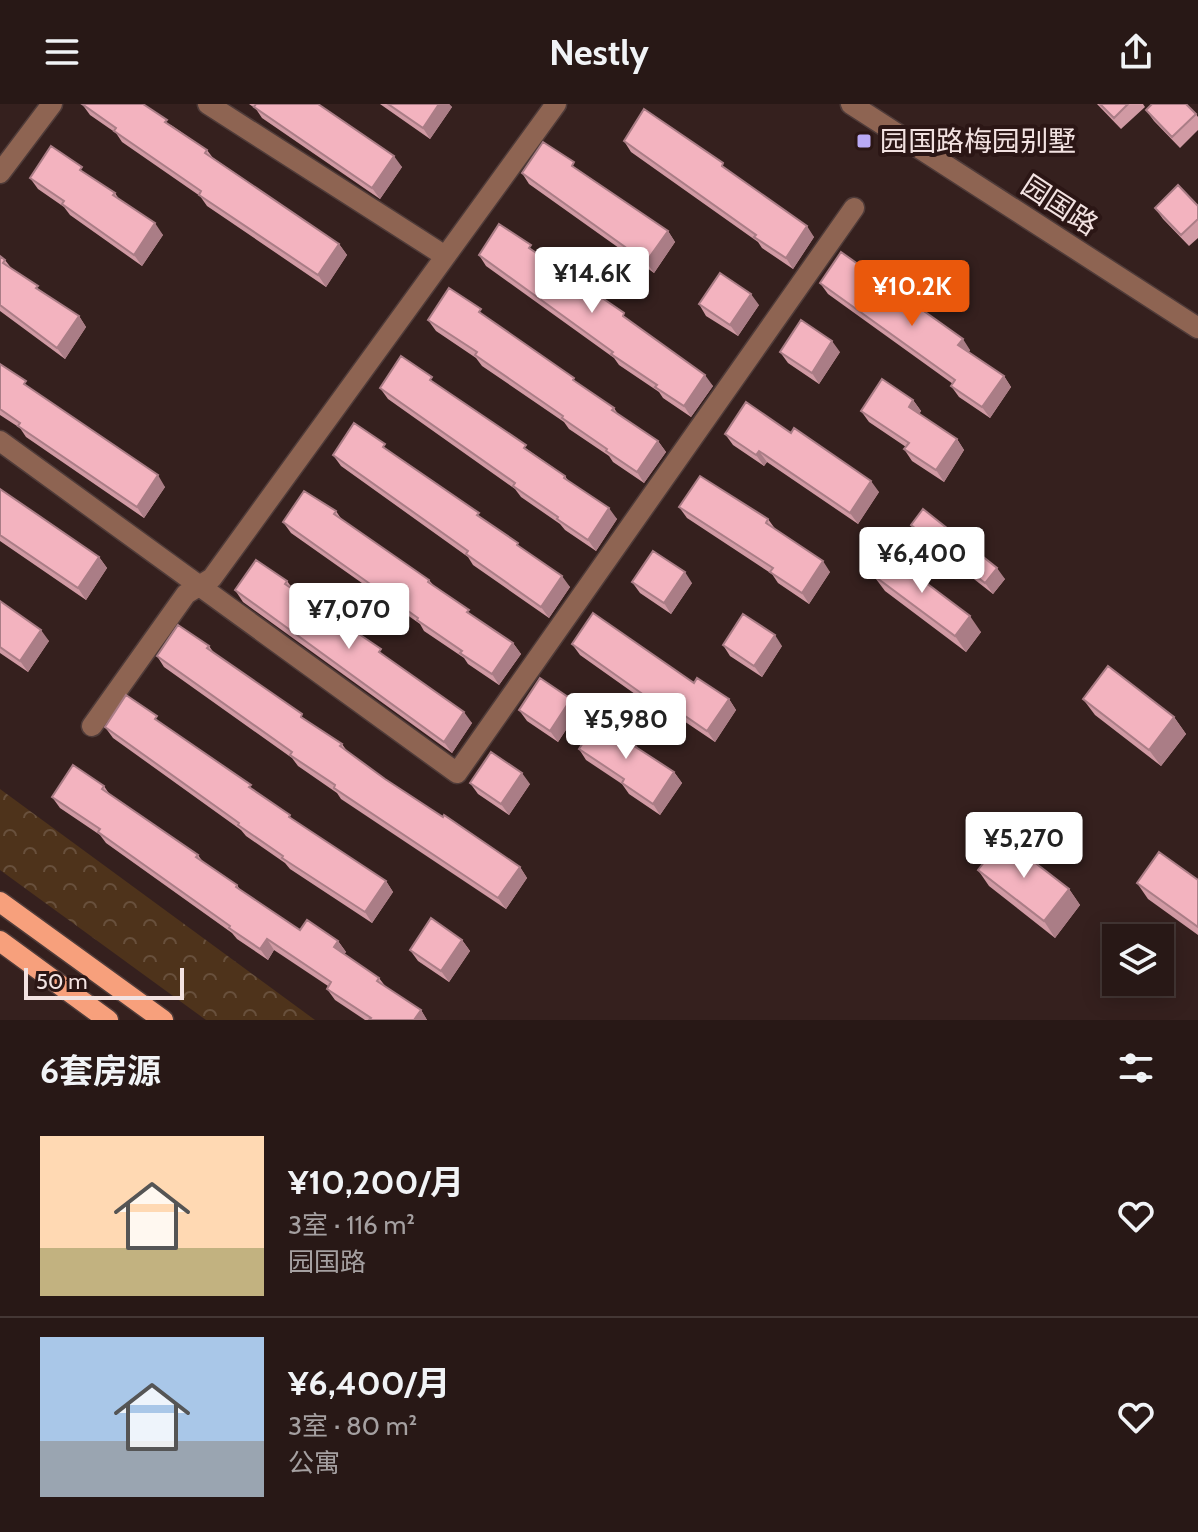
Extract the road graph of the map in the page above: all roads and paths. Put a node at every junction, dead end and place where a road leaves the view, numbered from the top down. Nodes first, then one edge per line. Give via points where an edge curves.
1 (52, 104) edge
2 (208, 104) edge
3 (556, 104) edge
4 (851, 104) edge
5 (0, 173) edge
6 (854, 208) dead end
7 (445, 256) junction
8 (1198, 328) edge
9 (0, 441) edge
10 (197, 585) junction
11 (92, 726) dead end
12 (0, 902) edge
13 (0, 941) edge
14 (108, 1020) edge
15 (163, 1020) edge

1 - 5 street
2 - 7 street
3 - 7 street
4 - 8 street, 园国路
6 - 10 street via 457,773
7 - 10 street via 212,578
9 - 10 street
10 - 11 street
12 - 15 main road
13 - 14 main road

